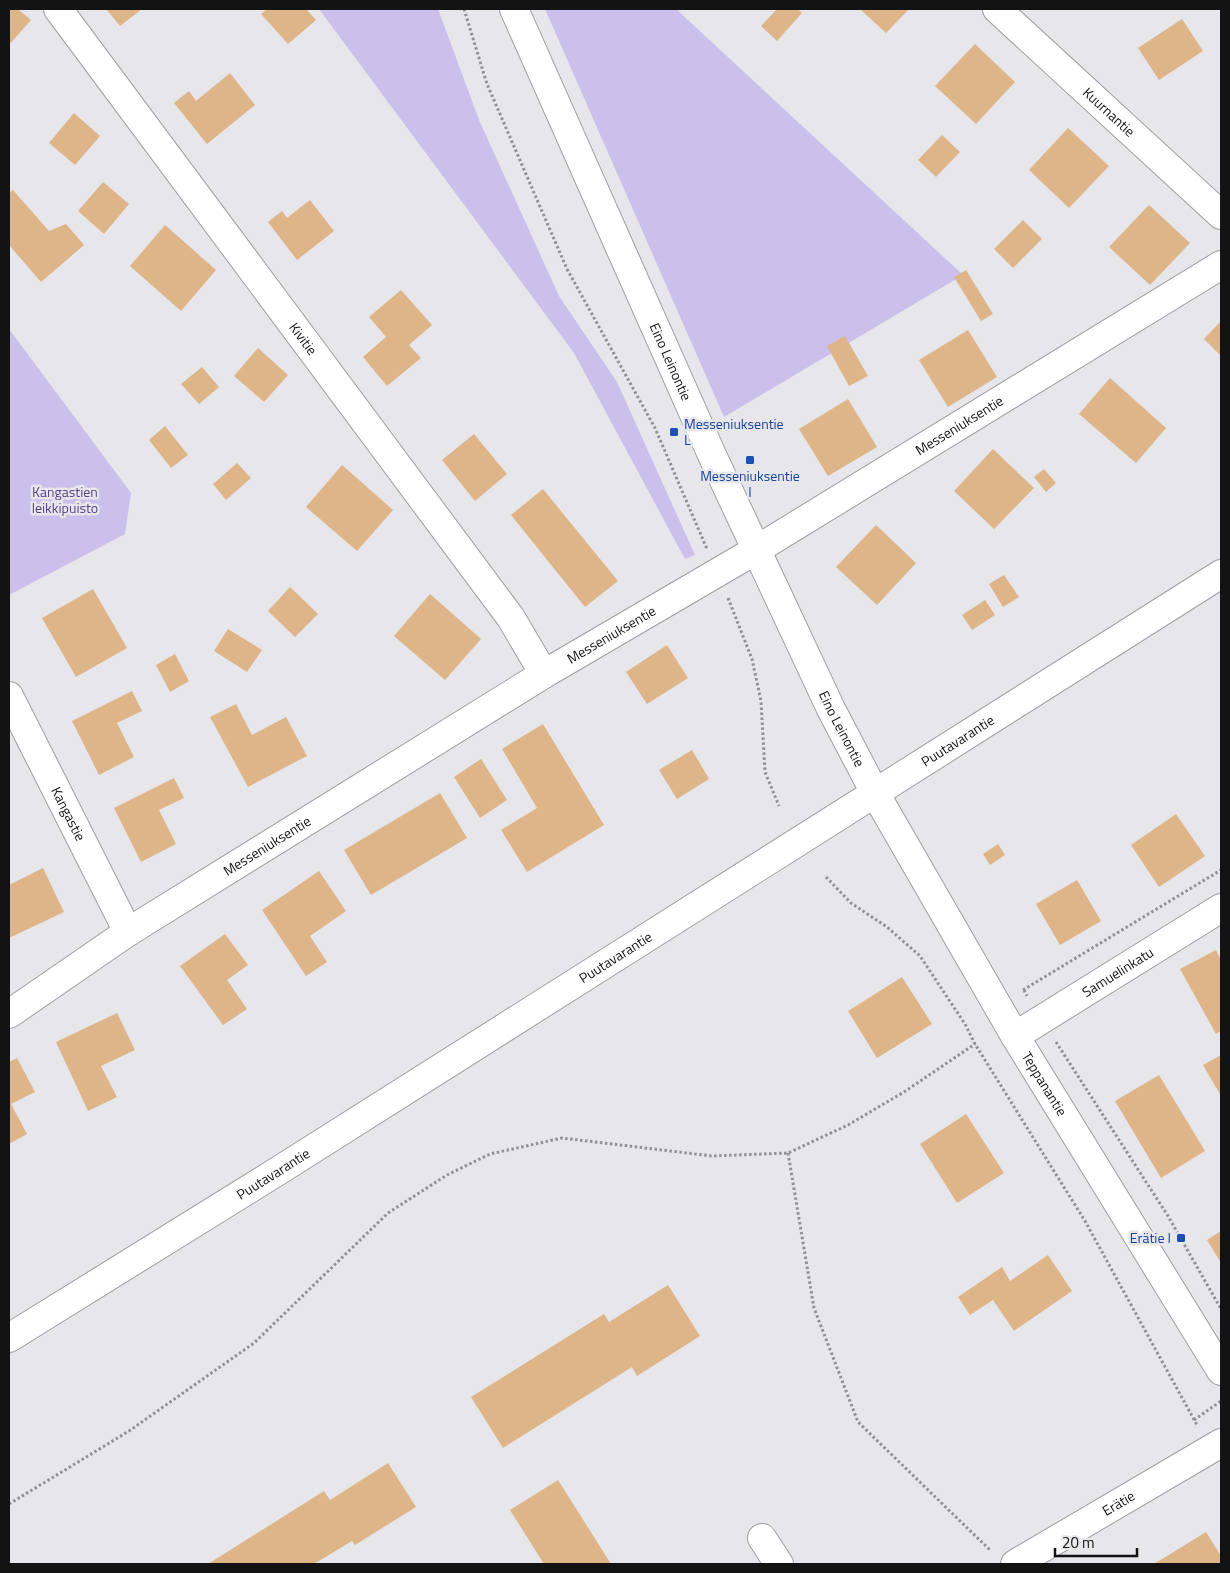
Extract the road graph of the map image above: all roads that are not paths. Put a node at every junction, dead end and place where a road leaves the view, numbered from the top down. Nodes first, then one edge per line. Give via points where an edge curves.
1 (58, 9) edge
2 (514, 9) edge
3 (997, 9) edge
4 (1221, 215) edge
5 (1221, 265) edge
6 (756, 550) junction
7 (1221, 574) edge
8 (544, 674) junction
9 (9, 696) edge
10 (875, 794) junction
11 (1221, 908) edge
12 (128, 932) junction
13 (9, 1014) edge
14 (1015, 1036) junction
15 (9, 1338) edge
16 (1221, 1371) edge
17 (1217, 1446) edge
18 (762, 1538) dead end
19 (1004, 1558) edge
20 (779, 1564) edge

1 - 8 street, Kivitie via 511,618
2 - 6 street, Eino Leinontie
3 - 4 street, Kuurnantie
5 - 6 street, Messeniuksentie
6 - 8 street, Messeniuksentie
6 - 10 street, Eino Leinontie
7 - 10 street, Puutavarantie
8 - 12 street, Messeniuksentie
9 - 12 street, Kangastie
10 - 14 street, Teppanantie
10 - 15 street, Puutavarantie
11 - 14 street, Samuelinkatu
12 - 13 street, Messeniuksentie
14 - 16 street, Teppanantie
17 - 19 street, Erätie
18 - 20 street

